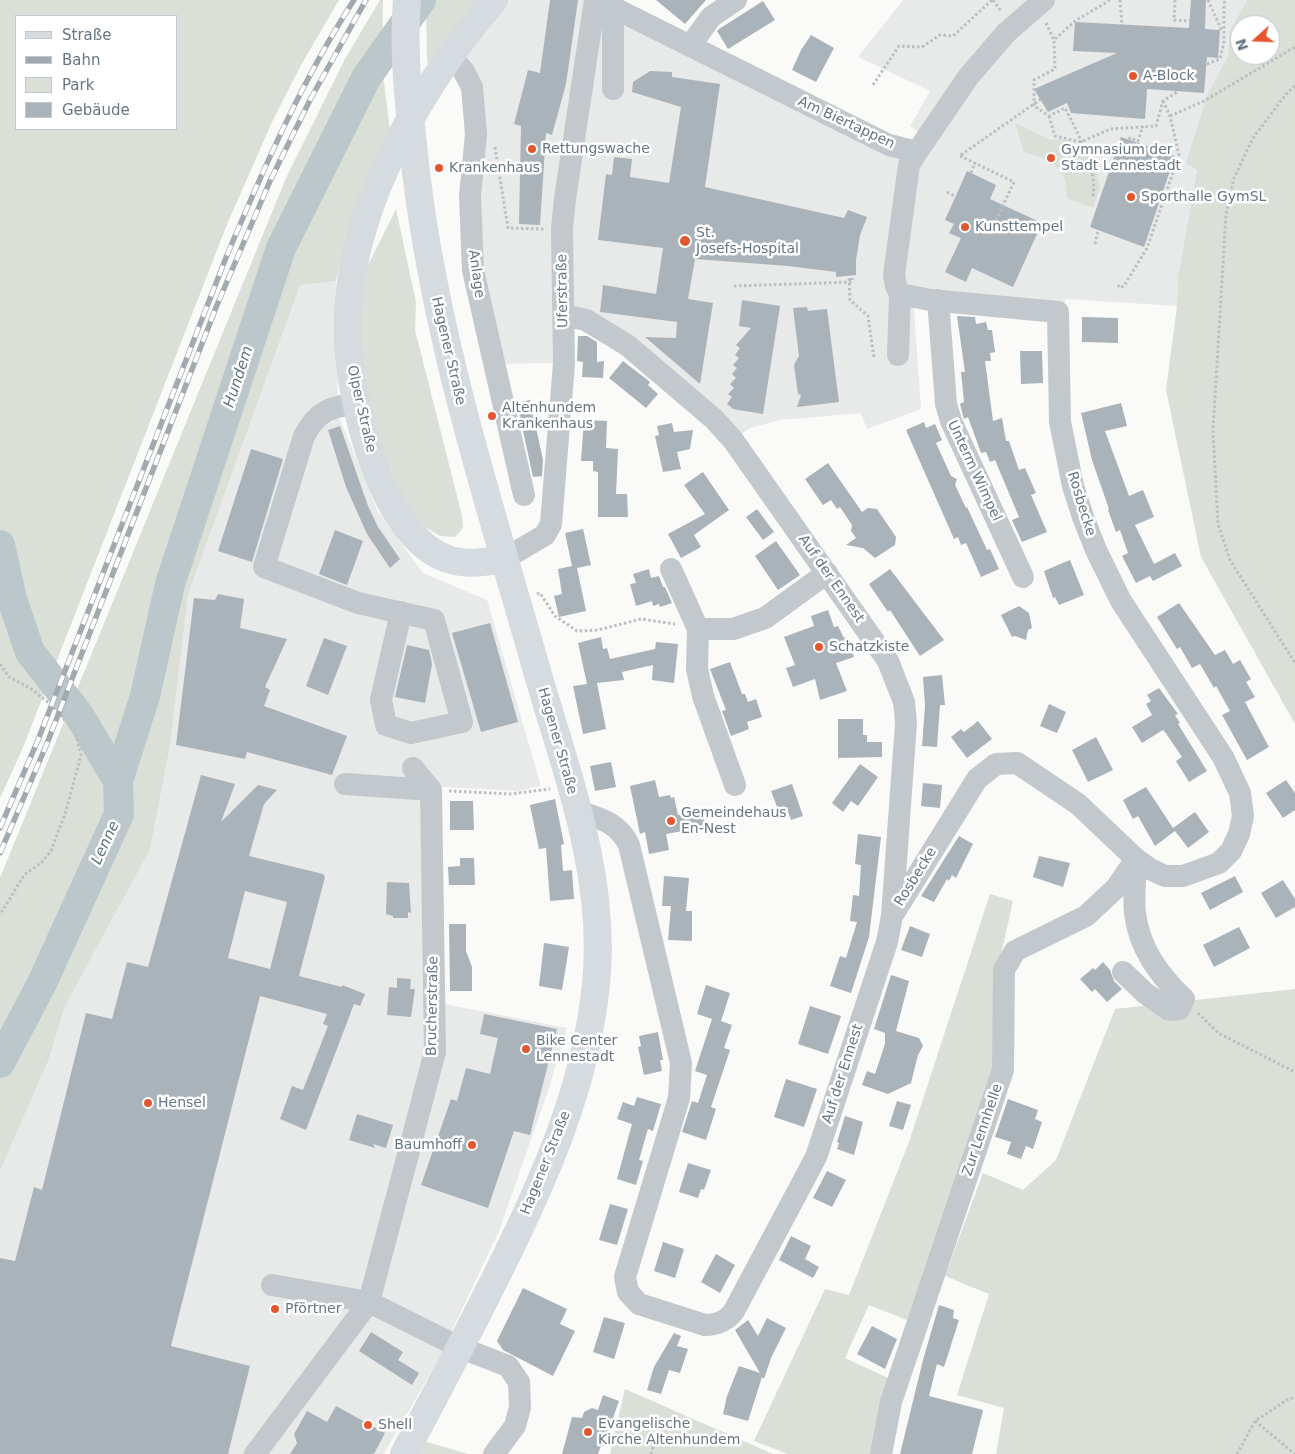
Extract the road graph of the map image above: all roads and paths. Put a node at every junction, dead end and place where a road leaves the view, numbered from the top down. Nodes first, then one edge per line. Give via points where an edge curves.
1 (407, 0) edge
2 (494, 0) edge
3 (736, 0) edge
4 (992, 0) edge
5 (1044, 0) edge
6 (1110, 0) edge
7 (1120, 0) edge
8 (1175, 0) edge
9 (1208, 0) edge
10 (1227, 0) edge
11 (602, 3) edge
12 (1190, 21) dead end
13 (1122, 25) dead end
14 (1223, 31) junction
15 (690, 46) junction
16 (1295, 47) edge
17 (450, 57) junction
18 (1207, 64) dead end
19 (873, 85) dead end
20 (1295, 86) edge
21 (613, 89) dead end
22 (1177, 92) dead end
23 (1041, 99) dead end
24 (1163, 101) junction
25 (1034, 106) junction
26 (1049, 116) junction
27 (1170, 116) junction
28 (1143, 126) junction
29 (1129, 140) dead end
30 (1082, 142) junction
31 (495, 145) dead end
32 (917, 152) junction
33 (975, 163) junction
34 (971, 173) dead end
35 (947, 192) dead end
36 (956, 196) dead end
37 (1093, 196) dead end
38 (528, 228) dead end
39 (1098, 231) dead end
40 (989, 235) dead end
41 (1096, 244) dead end
42 (734, 286) dead end
43 (1118, 286) dead end
44 (900, 294) junction
45 (938, 300) junction
46 (564, 315) junction
47 (898, 355) dead end
48 (874, 358) dead end
49 (357, 403) junction
50 (524, 495) dead end
51 (504, 558) junction
52 (671, 569) dead end
53 (828, 573) junction
54 (1024, 577) dead end
55 (516, 598) junction
56 (401, 612) junction
57 (698, 629) junction
58 (1295, 663) edge
59 (0, 664) edge
60 (413, 768) dead end
61 (345, 784) dead end
62 (570, 784) junction
63 (735, 785) dead end
64 (431, 790) junction
65 (577, 810) junction
66 (1136, 859) junction
67 (0, 915) edge
68 (892, 916) junction
69 (1123, 972) dead end
70 (1184, 998) junction
71 (1295, 1072) edge
72 (272, 1284) dead end
73 (369, 1302) junction
74 (461, 1348) junction
75 (1295, 1397) edge
76 (1255, 1421) junction
77 (658, 1431) dead end
78 (255, 1454) edge
79 (404, 1454) edge
80 (494, 1454) edge
81 (651, 1454) edge
82 (881, 1454) edge
83 (1237, 1454) edge
84 (1295, 1454) edge

1 - 51 main road, Hagener Straße via 406,73 418,197 454,383
2 - 17 main road, Olper Straße
3 - 15 street via 711,17
4 - 19 path via 953,36 940,35 922,47 899,46
5 - 32 street via 1006,33 969,76
6 - 25 path via 1075,21 1054,40 1055,69 1034,80
7 - 13 path
8 - 12 path via 1174,20
9 - 14 path
10 - 14 path via 1224,3
11 - 15 street, Am Biertappen
11 - 21 street
11 - 46 street, Uferstraße via 565,199 562,229
14 - 18 path via 1220,59
15 - 32 street, Am Biertappen via 889,145
16 - 27 path via 1204,101
17 - 49 main road, Olper Straße via 424,97 384,172 362,230 351,282 348,320 349,364
17 - 50 street, Anlage via 463,70 472,87 476,134 470,196 473,270
20 - 58 path via 1253,138 1234,178 1226,214 1213,431 1218,524 1230,560
22 - 24 path
23 - 25 path
24 - 27 path
24 - 28 path via 1156,126
25 - 26 path
25 - 33 path via 960,156
26 - 30 path via 1055,136
26 - 30 path via 1067,107
27 - 43 path via 1180,155 1147,248 1124,286
28 - 29 path via 1138,141
28 - 30 path via 1110,129
30 - 37 path via 1095,184
31 - 38 path via 508,228
32 - 44 street via 909,165 894,275
33 - 34 path
33 - 40 path via 1014,182
35 - 36 path
39 - 41 path
42 - 48 path via 852,282 850,278 850,300 868,316
44 - 45 street, Rosbecke
44 - 47 street
45 - 54 street, Unterm Wimpel via 946,404 951,421
45 - 66 street, Rosbecke via 1058,312 1060,422 1083,517 1121,601 1223,757 1240,793 1242,816 1239,834 1231,851 1219,863 1183,876 1165,876
46 - 51 street, Uferstraße via 564,363 551,524 540,539
46 - 53 street, Auf der Ennest via 586,320 627,345 714,419 733,440
49 - 51 main road, Olper Straße via 380,482 408,530 424,546 446,559 473,564
49 - 56 street via 334,407 312,420 304,436 264,568 358,603
51 - 55 main road, Hagener Straße
52 - 57 street
53 - 57 street via 765,618 733,629
53 - 68 street, Auf der Ennest via 888,661 904,702 906,723
55 - 57 path via 540,593 555,616 577,631 598,630 641,620
55 - 62 main road, Hagener Straße
56 - 56 street via 434,620 462,722 411,733 386,725 381,700
57 - 63 street via 697,670 703,696
59 - 67 path via 14,681 49,702 75,731 81,747 81,762 51,851 24,875
60 - 64 street
61 - 64 street
62 - 64 path via 510,794
62 - 65 main road, Hagener Straße
64 - 73 street, Brucherstraße via 435,1052
65 - 68 street, Auf der Ennest via 611,823 628,845 681,1063 679,1098 625,1277 628,1292 639,1304 705,1325 717,1324 731,1316 816,1157 887,942
65 - 74 main road, Hagener Straße via 587,852 596,917 596,986 586,1043 560,1136 543,1179
66 - 68 street, Rosbecke via 1078,804 1017,763 996,764 977,779
66 - 70 street via 1135,914 1147,956
66 - 82 street, Zur Lennhelle via 1116,888 1086,916 1015,951 1004,970 1003,1070 891,1402
69 - 70 street via 1169,1010 1179,1009
70 - 71 path via 1218,1033
72 - 73 street
73 - 74 street
73 - 78 street
74 - 79 main road, Hagener Straße
74 - 80 street via 508,1366 519,1382 518,1419
75 - 76 path
76 - 83 path
76 - 84 path
77 - 81 path

